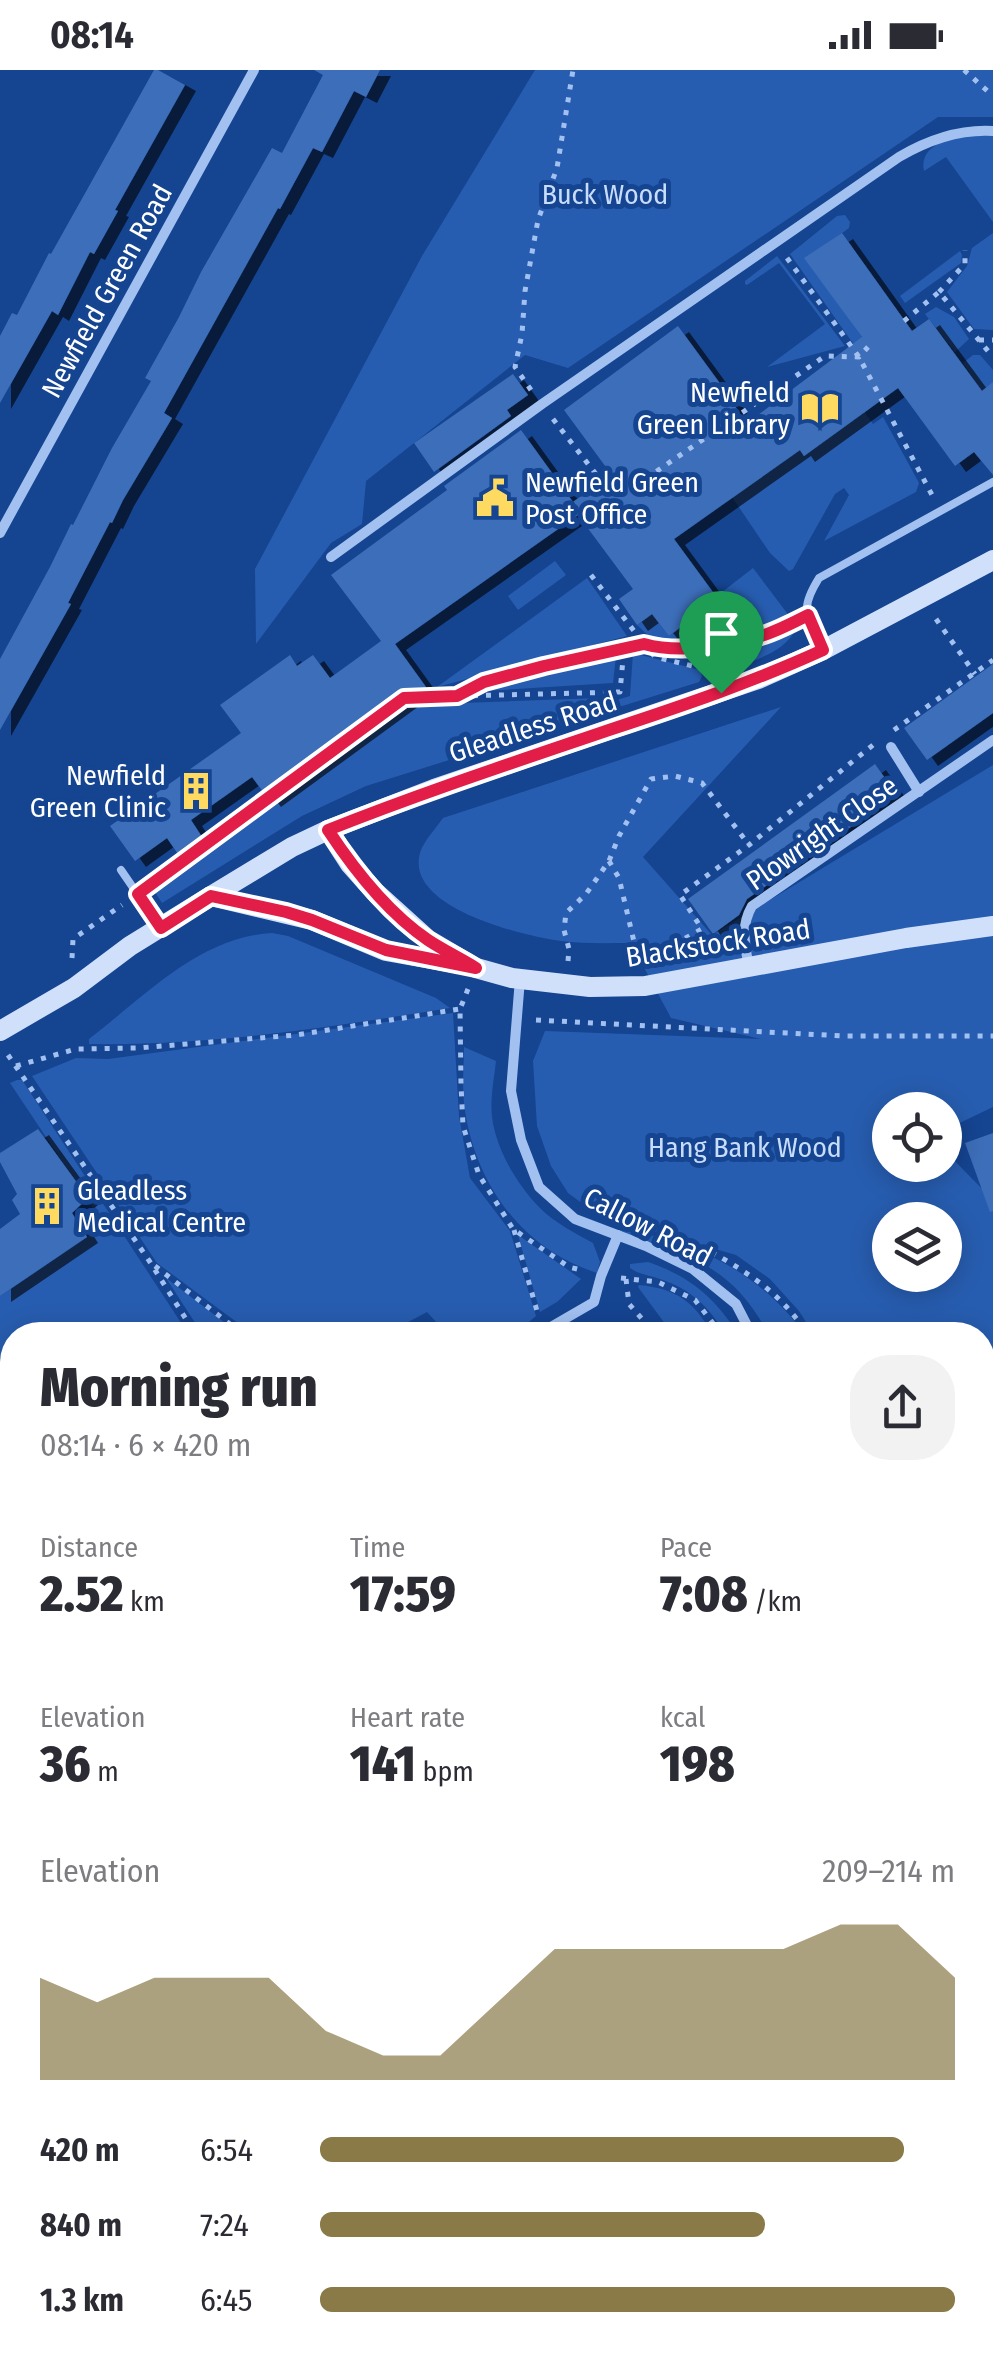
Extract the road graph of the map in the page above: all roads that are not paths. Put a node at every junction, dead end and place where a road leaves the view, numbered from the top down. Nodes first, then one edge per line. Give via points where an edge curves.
1 (254, 70) edge
2 (993, 132) edge
3 (993, 482) edge
4 (0, 533) edge
5 (331, 557) dead end
6 (993, 560) edge
7 (823, 650) junction
8 (993, 740) edge
9 (891, 747) dead end
10 (919, 792) junction
11 (328, 830) junction
12 (121, 870) dead end
13 (211, 896) junction
14 (993, 926) edge
15 (161, 928) junction
16 (476, 968) junction
17 (749, 968) junction
18 (520, 979) junction
19 (0, 1030) edge
20 (618, 1235) junction
21 (559, 1322) edge
22 (745, 1322) edge

1 - 4 street, Newfield Green Road
2 - 5 street via 922,143
3 - 7 lane via 819,578 806,609
6 - 7 main road, Gleadless Road
7 - 11 main road, Gleadless Road via 721,693
8 - 10 street, Plowright Close
9 - 10 street, Plowright Close
10 - 17 street, Plowright Close via 752,906 744,927
11 - 13 main road, Gleadless Road
11 - 16 main road, Blackstock Road via 390,908
12 - 15 lane
13 - 15 main road, Gleadless Road
13 - 16 main road via 312,920 386,950
14 - 17 main road, Blackstock Road
15 - 19 main road, Gleadless Road
16 - 18 main road, Blackstock Road
17 - 18 main road, Blackstock Road via 644,986 590,988
18 - 20 street, Callow Road via 511,1091 521,1140 539,1187 576,1219
20 - 21 street via 594,1302
20 - 22 street, Callow Road via 693,1270 736,1304

